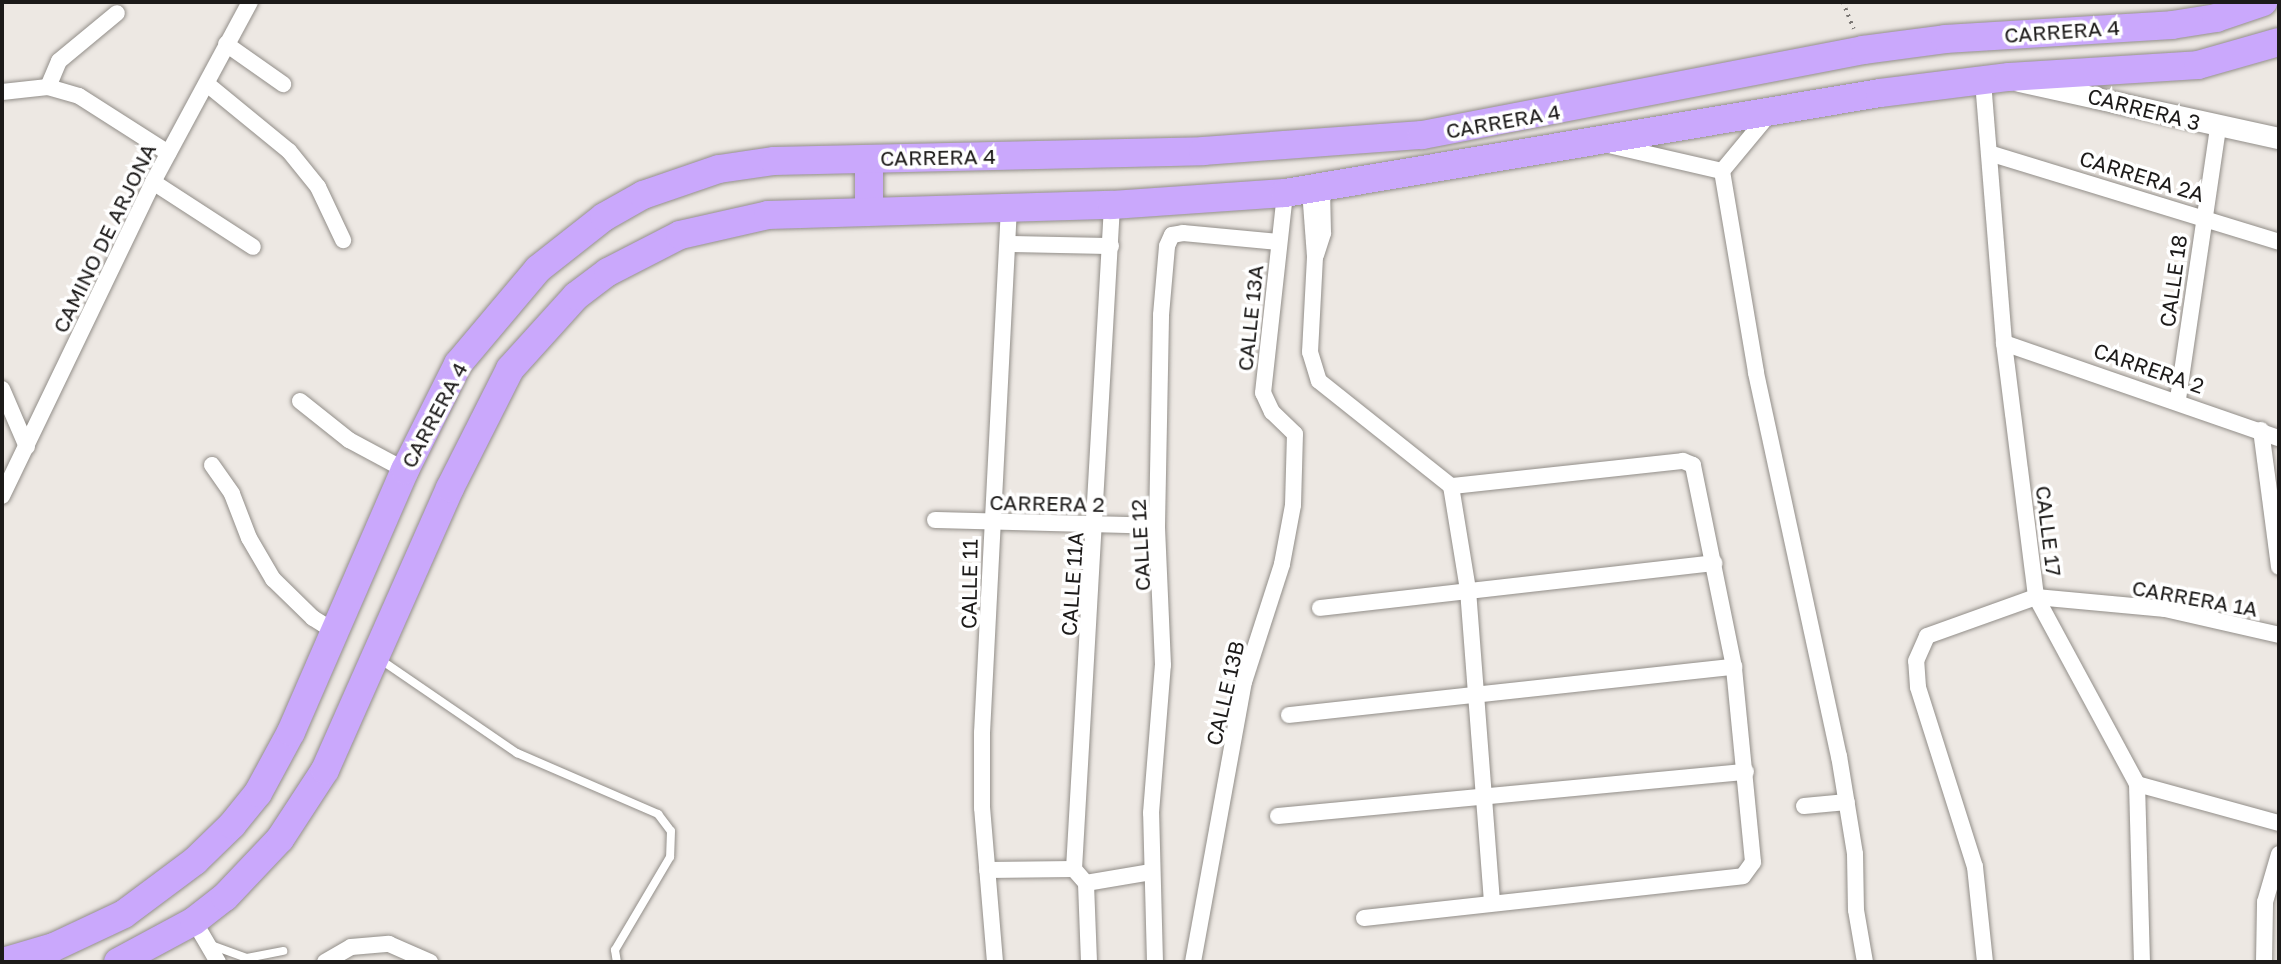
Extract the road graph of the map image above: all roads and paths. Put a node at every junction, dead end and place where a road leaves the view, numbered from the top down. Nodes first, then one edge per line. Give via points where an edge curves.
1 (250, 2) edge
2 (1843, 2) edge
3 (2263, 2) edge
4 (117, 13) dead end
5 (2279, 42) edge
6 (226, 44) junction
7 (1863, 50) junction
8 (1996, 79) junction
9 (206, 84) junction
10 (283, 84) dead end
11 (48, 87) junction
12 (2, 92) edge
13 (1771, 112) junction
14 (2218, 128) junction
15 (2279, 138) edge
16 (1596, 142) junction
17 (168, 153) junction
18 (1992, 154) junction
19 (869, 159) junction
20 (1722, 171) junction
21 (153, 181) junction
22 (1306, 191) junction
23 (1112, 205) junction
24 (1009, 206) junction
25 (869, 210) junction
26 (2203, 216) junction
27 (342, 240) dead end
28 (1279, 242) junction
29 (2279, 242) edge
30 (1008, 244) junction
31 (1111, 246) junction
32 (253, 247) dead end
33 (2004, 343) junction
34 (2, 389) edge
35 (2178, 399) junction
36 (300, 401) dead end
37 (2261, 430) junction
38 (1295, 435) joint
39 (2279, 438) edge
40 (27, 447) junction
41 (212, 465) dead end
42 (405, 470) junction
43 (1451, 486) junction
44 (2, 496) edge
45 (935, 520) dead end
46 (991, 523) junction
47 (1097, 525) junction
48 (1157, 526) junction
49 (1714, 563) junction
50 (2279, 567) edge
51 (1468, 590) junction
52 (2036, 597) junction
53 (1320, 608) dead end
54 (335, 632) junction
55 (2279, 635) edge
56 (377, 658) junction
57 (1734, 667) junction
58 (1476, 691) junction
59 (1289, 715) dead end
60 (1746, 772) junction
61 (2137, 784) junction
62 (1484, 797) junction
63 (1847, 802) junction
64 (1804, 806) dead end
65 (1278, 816) dead end
66 (2279, 823) edge
67 (2279, 855) edge
68 (1074, 869) junction
69 (987, 870) junction
70 (1151, 872) junction
71 (1086, 883) junction
72 (1492, 902) junction
73 (1364, 918) dead end
74 (201, 932) junction
75 (283, 951) dead end
76 (2, 962) edge
77 (118, 962) edge
78 (218, 962) edge
79 (324, 962) edge
80 (430, 962) edge
81 (617, 962) edge
82 (995, 962) edge
83 (1089, 962) edge
84 (1155, 962) edge
85 (1194, 962) edge
86 (1865, 962) edge
87 (1985, 962) edge
88 (2142, 962) edge
89 (2264, 962) edge

1 - 6 street, CAMINO DE ARJONA
2 - 7 path
3 - 7 highway, CARRERA 4 via 2216,18 2172,24 1945,39
4 - 11 street via 59,61
5 - 8 highway, CARRERA 4 via 2198,65
6 - 9 street, CAMINO DE ARJONA
6 - 10 street
7 - 19 highway, CARRERA 4 via 1522,118 1374,141 1111,154
8 - 13 highway, CARRERA 4
8 - 14 street, CARRERA 3
8 - 18 street, CALLE 17
9 - 17 street, CAMINO DE ARJONA
9 - 27 street via 289,151 318,187
11 - 12 street
11 - 17 street via 79,96
13 - 16 highway, CARRERA 4
13 - 20 street
14 - 15 street, CARRERA 3
14 - 26 street, CALLE 18
16 - 20 street
16 - 22 highway, CARRERA 4
17 - 21 street, CAMINO DE ARJONA
18 - 26 street, CARRERA 2A
18 - 33 street, CALLE 17
19 - 25 highway
19 - 42 highway, CARRERA 4 via 774,161 719,169 643,195 604,217 538,269 481,332 435,404
20 - 63 street via 1756,373
21 - 32 street
21 - 40 street, CAMINO DE ARJONA
22 - 23 highway, CARRERA 4
22 - 28 street, CALLE 13A
22 - 43 street via 1315,257 1310,352 1319,381
23 - 24 highway, CARRERA 4
23 - 31 street, CALLE 11A
24 - 25 highway, CARRERA 4
24 - 30 street, CALLE 11
25 - 56 highway, CARRERA 4 via 755,216 712,225 642,253 576,296 518,360 487,408
26 - 29 street, CARRERA 2A
26 - 35 street, CALLE 18
28 - 38 street, CALLE 13A via 1263,393 1272,412
28 - 48 street, CALLE 12 via 1183,233 1172,236 1167,246 1161,315
30 - 31 street
30 - 46 street, CALLE 11
31 - 47 street, CALLE 11A
33 - 35 street, CARRERA 2
33 - 52 street, CALLE 17
34 - 40 street
35 - 37 street, CARRERA 2
36 - 42 street via 349,440
37 - 39 street, CARRERA 2
37 - 50 street
38 - 85 street, CALLE 13B via 1293,505 1282,564 1244,682
40 - 44 street, CAMINO DE ARJONA
41 - 54 street via 232,494 248,538 273,579 313,618
42 - 54 highway, CARRERA 4
43 - 49 street via 1683,461 1699,474
43 - 51 street
45 - 46 street, CARRERA 2
46 - 47 street, CARRERA 2
46 - 69 street, CALLE 11 via 982,733
47 - 48 street, CARRERA 2
47 - 68 street, CALLE 11A
48 - 70 street, CALLE 12 via 1163,665
49 - 51 street
49 - 57 street
51 - 53 street
51 - 58 street
52 - 55 street, CARRERA 1A via 2165,609
52 - 61 street, CALLE 17
52 - 87 street, CARRERA 1A via 1927,636 1916,661 1918,687 1975,867
54 - 76 highway, CARRERA 4 via 273,769 232,825 195,861 124,914 54,947
56 - 74 highway, CARRERA 4 via 306,804
56 - 81 lane via 517,753 659,814 671,831 670,857 615,950
57 - 58 street
57 - 60 street
58 - 59 street
58 - 62 street
60 - 62 street
60 - 72 street via 1753,862 1743,876
61 - 66 street
61 - 88 street, CALLE 17
62 - 65 street
62 - 72 street
63 - 64 street
63 - 86 street
67 - 89 street via 2265,902
68 - 69 street
68 - 71 street
69 - 82 street, CALLE 11
70 - 71 street
70 - 84 street, CALLE 12
71 - 83 street
72 - 73 street
74 - 75 lane via 247,958
74 - 77 highway, CARRERA 4
74 - 78 street
79 - 80 street via 351,947 389,944

